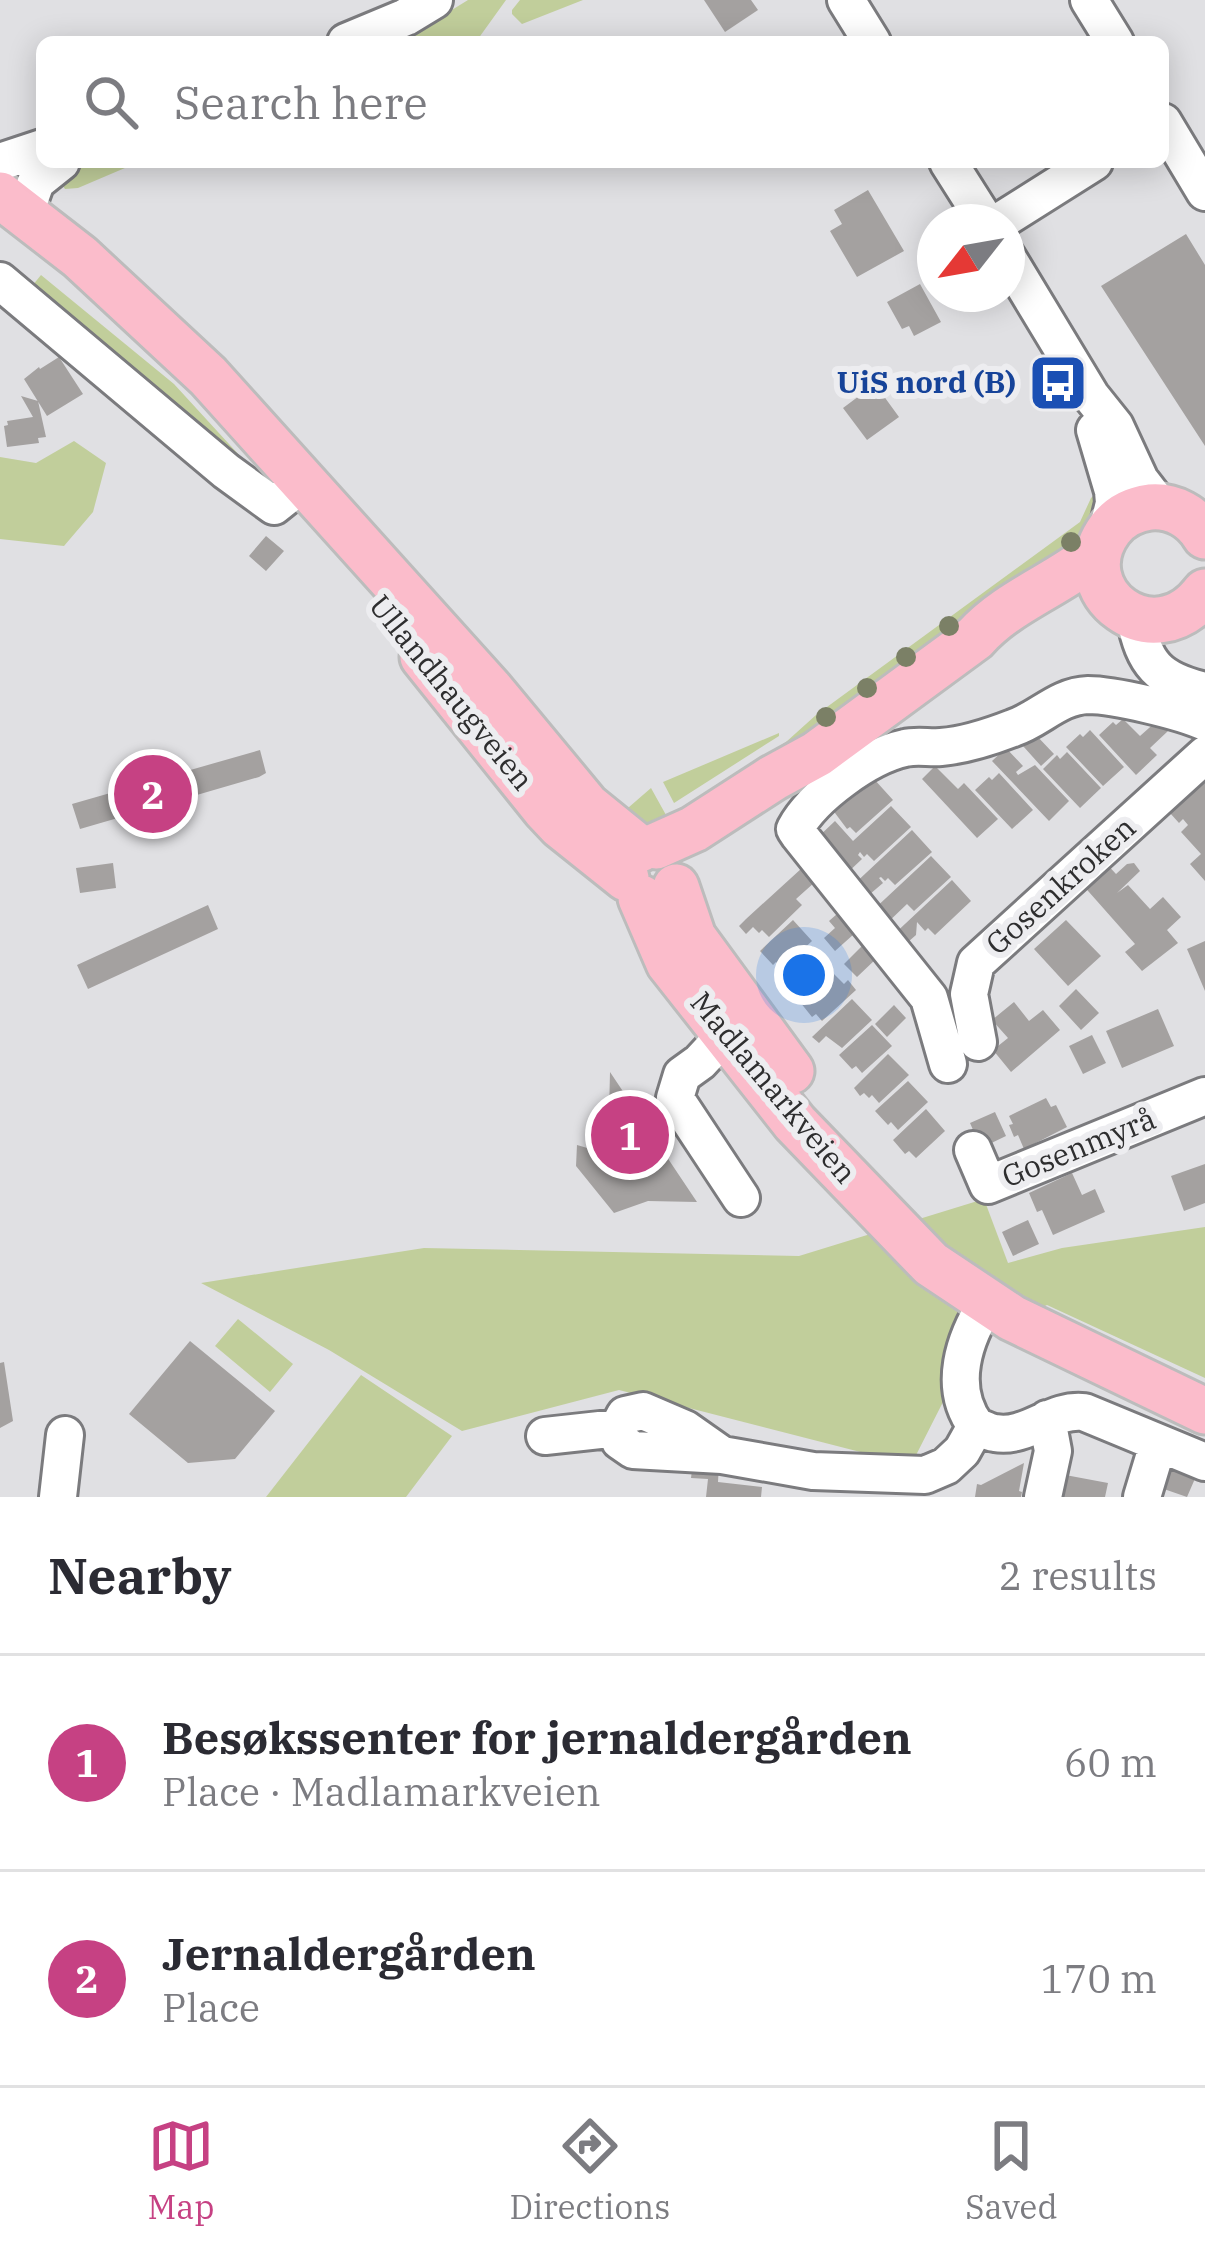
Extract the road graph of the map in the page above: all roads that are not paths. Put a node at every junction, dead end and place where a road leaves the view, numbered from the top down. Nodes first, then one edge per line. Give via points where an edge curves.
1 (434, 0) edge
2 (846, 0) edge
3 (1089, 0) edge
4 (360, 36) edge
5 (868, 36) edge
6 (1111, 36) edge
7 (1169, 132) edge
8 (36, 150) edge
9 (0, 162) edge
10 (54, 168) edge
11 (952, 168) edge
12 (1084, 168) edge
13 (1205, 192) edge
14 (975, 204) edge
15 (1025, 206) edge
16 (8, 213) edge
17 (0, 281) edge
18 (1025, 287) edge
19 (1091, 396) junction
20 (296, 489) junction
21 (1160, 506) junction
22 (1205, 536) edge
23 (1103, 542) junction
24 (1169, 616) edge
25 (975, 638) junction
26 (1205, 692) edge
27 (1205, 722) edge
28 (1205, 755) edge
29 (653, 872) junction
30 (726, 1034) junction
31 (1205, 1096) edge
32 (973, 1150) dead end
33 (741, 1198) dead end
34 (1000, 1309) junction
35 (1205, 1411) edge
36 (1047, 1419) junction
37 (976, 1426) junction
38 (65, 1435) dead end
39 (545, 1436) dead end
40 (1158, 1444) junction
41 (1205, 1462) edge
42 (947, 1481) edge
43 (812, 1484) edge
44 (58, 1497) edge
45 (1043, 1497) edge
46 (1142, 1497) edge

1 - 4 street
2 - 5 street
3 - 6 street
7 - 13 street
8 - 9 street
10 - 16 street
11 - 14 street
12 - 15 street
16 - 20 main road, Ullandhaugveien via 161,330 234,404
17 - 20 street via 274,506
18 - 19 street
19 - 21 street
19 - 23 street via 1113,490
20 - 29 main road, Ullandhaugveien
21 - 22 main road via 1190,518
21 - 23 main road via 1130,512
23 - 24 main road via 1098,567 1109,598
23 - 25 main road
24 - 25 main road via 1091,604
24 - 26 street via 1158,672
25 - 29 main road via 817,754 780,792
27 - 28 street, Gosenkroken via 1102,697 1067,698 990,736 881,757 829,791 795,829 963,1053 976,963
29 - 30 main road, Madlamarkveien via 669,963
29 - 34 main road, Madlamarkveien via 816,1107
30 - 33 street via 682,1075 675,1098
30 - 34 main road, Madlamarkveien via 795,1124 931,1264
31 - 32 street, Gosenmyrå via 988,1185
34 - 35 main road, Madlamarkveien
34 - 37 street via 971,1326 961,1373 959,1394
36 - 37 street via 1012,1433
36 - 40 street via 1084,1412
36 - 45 street via 1053,1451
37 - 42 street
38 - 44 street
39 - 43 street via 618,1428 625,1415 643,1411 722,1455
40 - 41 street
40 - 46 street
42 - 43 street via 925,1475

